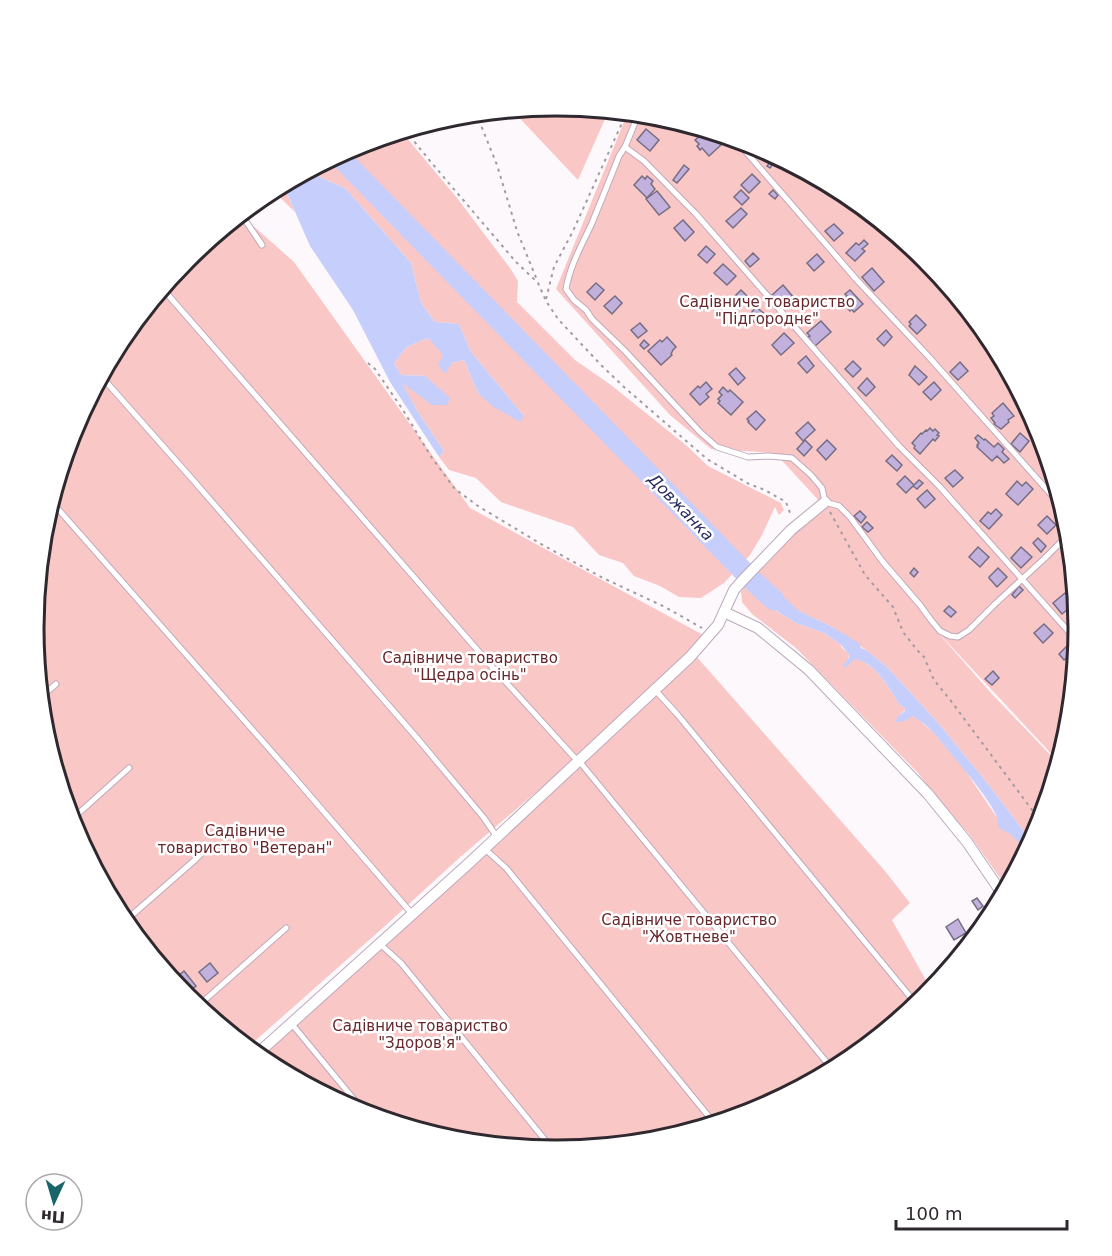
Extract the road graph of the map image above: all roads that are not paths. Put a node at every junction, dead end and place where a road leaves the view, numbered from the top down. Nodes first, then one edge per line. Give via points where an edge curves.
1 (635, 122) edge
2 (625, 147) junction
3 (747, 153) edge
4 (245, 220) edge
5 (262, 245) dead end
6 (167, 294) edge
7 (106, 383) edge
8 (1050, 493) edge
9 (825, 502) junction
10 (58, 509) edge
11 (1061, 542) edge
12 (1022, 579) junction
13 (724, 612) junction
14 (1068, 631) edge
15 (56, 684) dead end
16 (48, 691) edge
17 (656, 691) junction
18 (579, 761) junction
19 (129, 768) dead end
20 (79, 812) edge
21 (497, 837) junction
22 (210, 845) dead end
23 (484, 849) junction
24 (998, 887) edge
25 (132, 915) edge
26 (413, 915) junction
27 (286, 928) dead end
28 (380, 944) junction
29 (911, 997) edge
30 (205, 1000) edge
31 (291, 1023) junction
32 (263, 1048) edge
33 (827, 1063) edge
34 (353, 1098) edge
35 (709, 1117) edge
36 (545, 1140) edge

1 - 2 lane
2 - 9 lane via 573,261 566,289 717,447 748,457 792,458 822,488
2 - 12 lane via 696,214 899,446
3 - 8 lane
4 - 5 lane
6 - 18 lane
7 - 21 lane via 417,738
9 - 12 lane via 839,506 850,517 930,621 950,636 958,637 969,630
9 - 13 street via 753,569 734,590
10 - 26 lane
11 - 12 lane
12 - 14 lane
13 - 17 street via 718,625
13 - 24 street via 758,627 809,670 928,794
15 - 16 lane
17 - 18 street
17 - 29 lane
18 - 21 street
18 - 33 lane
19 - 20 lane
21 - 23 street
22 - 25 lane
23 - 26 street
23 - 35 lane via 506,868
26 - 28 street
27 - 30 lane
28 - 31 street
28 - 36 lane via 401,963
31 - 32 street
31 - 34 lane

